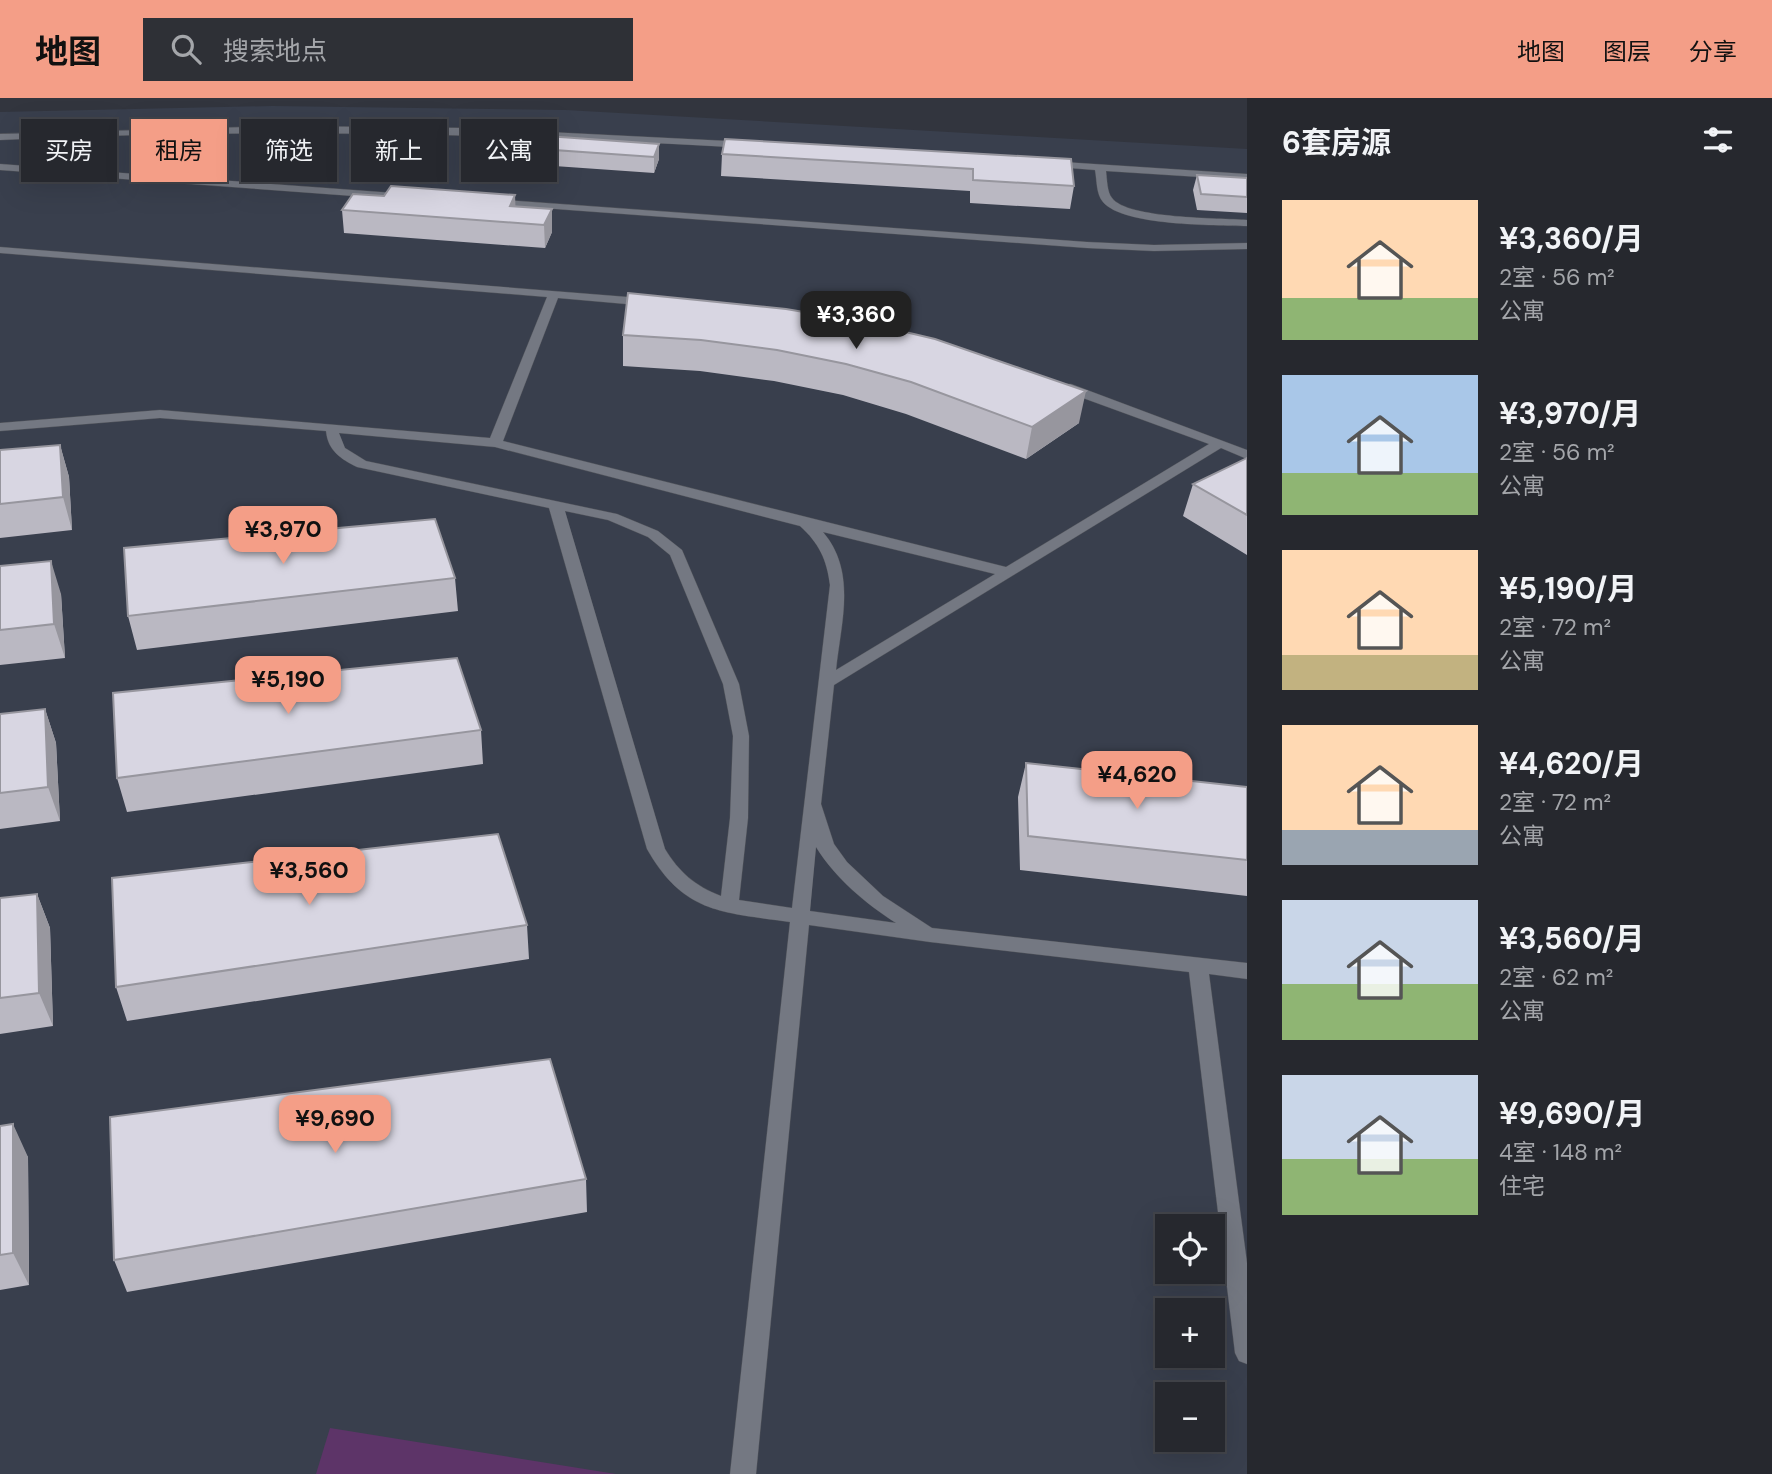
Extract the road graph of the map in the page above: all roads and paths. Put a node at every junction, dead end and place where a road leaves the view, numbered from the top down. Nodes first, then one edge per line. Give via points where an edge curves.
1 (0, 137) edge
2 (764, 146) edge
3 (1033, 163) edge
4 (0, 167) edge
5 (1100, 167) junction
6 (1247, 177) edge
7 (418, 197) edge
8 (474, 201) edge
9 (1247, 223) edge
10 (1247, 246) edge
11 (0, 250) edge
12 (554, 294) junction
13 (662, 303) edge
14 (1052, 382) edge
15 (0, 427) edge
16 (332, 427) junction
17 (495, 443) junction
18 (1220, 443) junction
19 (1247, 456) edge
20 (556, 506) junction
21 (806, 523) junction
22 (1007, 572) junction
23 (828, 682) junction
24 (812, 804) junction
25 (729, 906) junction
26 (801, 916) junction
27 (930, 935) junction
28 (1198, 966) junction
29 (1247, 971) edge
30 (1247, 1353) edge
31 (743, 1474) edge

1 - 2 lane via 348,131 559,135
3 - 5 lane
4 - 7 lane
5 - 6 lane
5 - 9 lane via 1106,198 1131,213
8 - 10 lane via 1087,245
11 - 12 lane
12 - 13 lane
12 - 17 lane
14 - 18 lane
15 - 16 lane via 160,414
16 - 17 lane
16 - 20 lane via 332,442 341,454 362,464
17 - 21 lane
18 - 19 lane
18 - 22 lane
20 - 25 lane via 656,849 693,894
20 - 25 lane via 612,517 653,534 677,553 694,592 731,684 741,736 739,818
21 - 22 lane
21 - 23 lane via 821,535 835,561 838,585
22 - 23 lane
23 - 24 lane
24 - 26 lane
24 - 27 lane via 825,846 840,867 876,901
25 - 26 lane
26 - 27 lane
26 - 31 lane
27 - 28 lane
28 - 29 lane
28 - 30 lane

